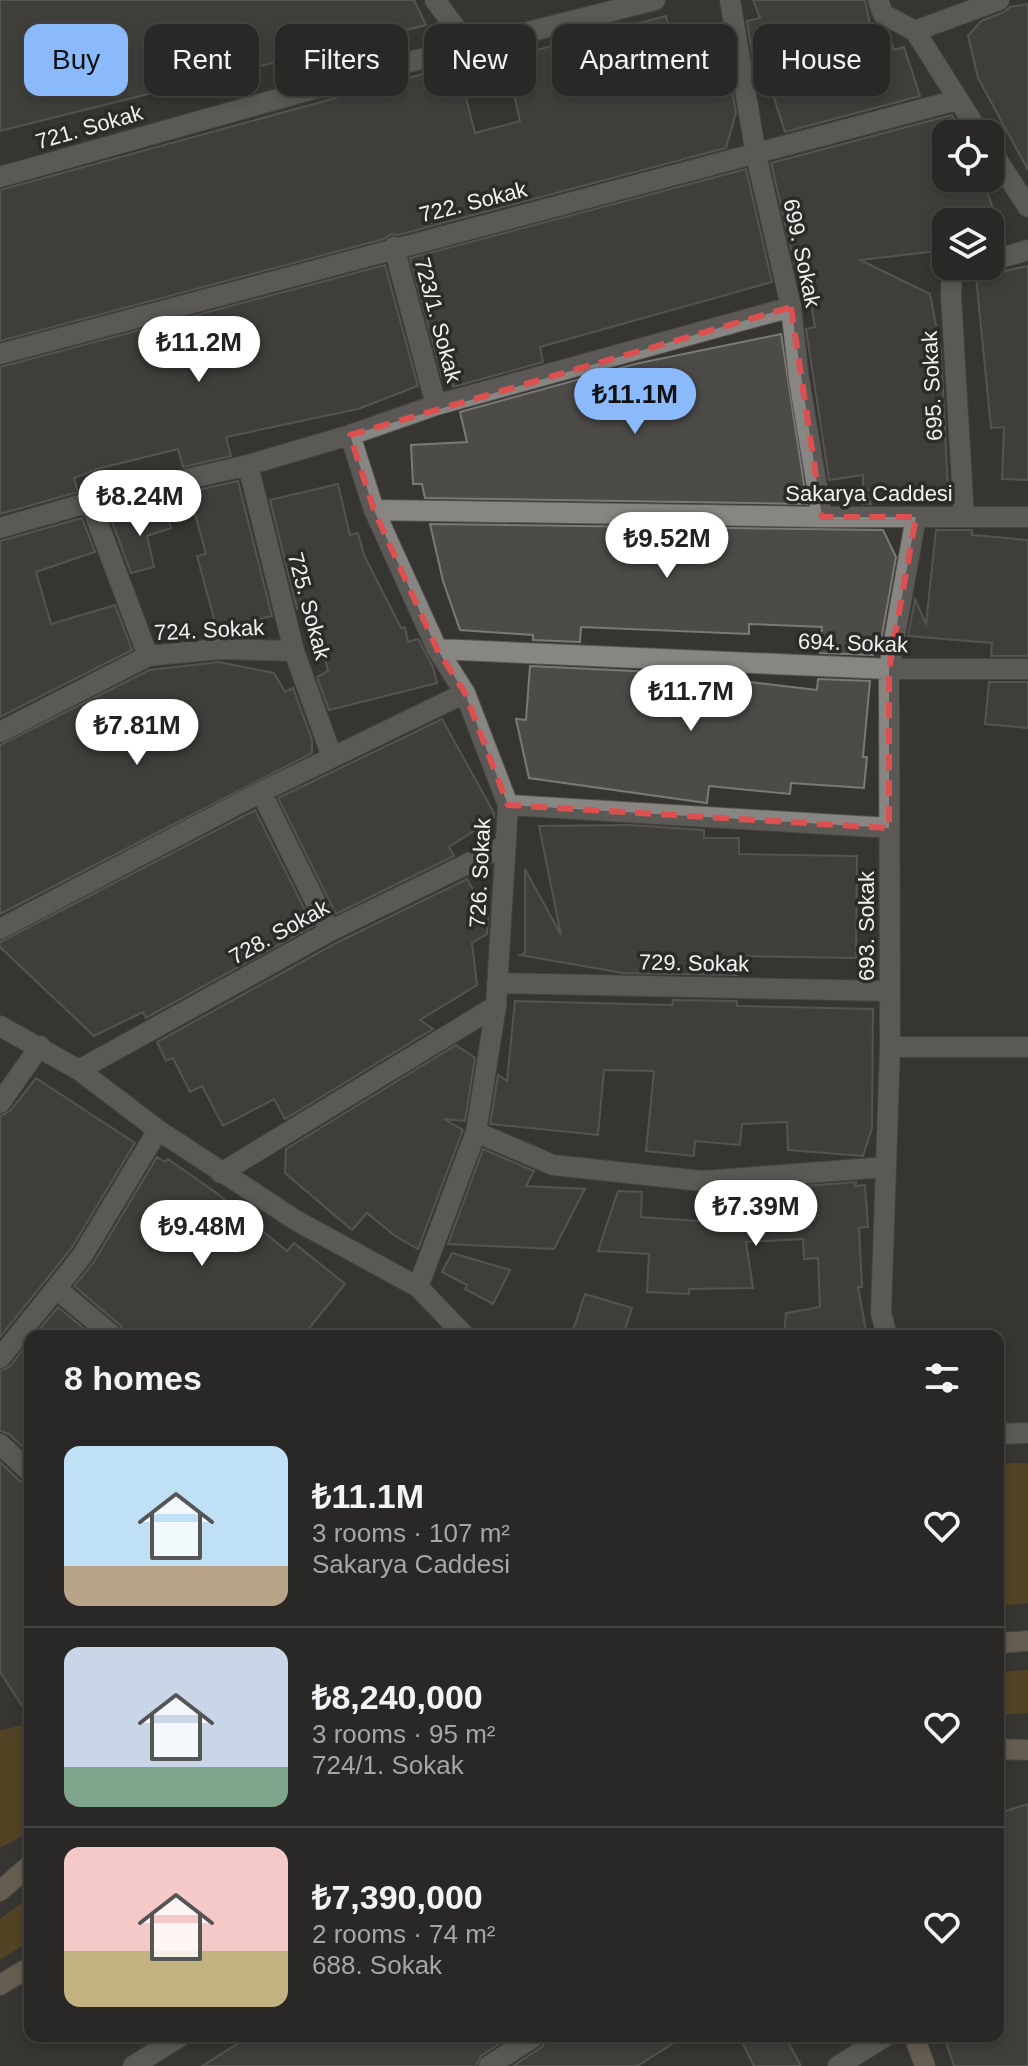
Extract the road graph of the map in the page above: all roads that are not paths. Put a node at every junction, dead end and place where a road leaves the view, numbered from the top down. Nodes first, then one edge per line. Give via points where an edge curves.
1 (435, 0) edge
2 (655, 0) edge
3 (730, 0) edge
4 (878, 0) edge
5 (999, 0) edge
6 (613, 5) edge
7 (453, 24) edge
8 (536, 27) edge
9 (915, 31) junction
10 (424, 59) edge
11 (957, 100) junction
12 (971, 120) edge
13 (756, 155) junction
14 (1004, 170) edge
15 (0, 177) edge
16 (1028, 207) edge
17 (394, 247) junction
18 (1028, 250) edge
19 (1004, 257) edge
20 (952, 280) edge
21 (791, 307) junction
22 (0, 354) edge
23 (436, 405) junction
24 (350, 435) junction
25 (248, 465) junction
26 (90, 502) junction
27 (374, 510) junction
28 (822, 517) junction
29 (916, 517) junction
30 (964, 517) junction
31 (1028, 517) edge
32 (0, 528) edge
33 (437, 649) junction
34 (294, 651) junction
35 (148, 656) junction
36 (889, 669) junction
37 (1028, 669) edge
38 (465, 693) junction
39 (0, 732) edge
40 (332, 757) junction
41 (261, 792) junction
42 (508, 805) junction
43 (889, 828) junction
44 (506, 845) junction
45 (0, 929) edge
46 (330, 931) junction
47 (497, 983) junction
48 (890, 991) junction
49 (496, 1006) junction
50 (0, 1026) edge
51 (40, 1046) junction
52 (890, 1047) junction
53 (1028, 1047) edge
54 (79, 1070) junction
55 (0, 1103) edge
56 (158, 1130) junction
57 (476, 1132) junction
58 (886, 1167) junction
59 (221, 1173) junction
60 (418, 1287) junction
61 (57, 1289) junction
62 (106, 1330) edge
63 (459, 1330) edge
64 (885, 1330) edge
65 (0, 1358) edge
66 (1028, 1433) edge
67 (1004, 1434) edge
68 (0, 1444) edge
69 (24, 1466) edge
70 (1028, 1641) edge
71 (1004, 1643) edge
72 (1004, 1749) edge
73 (1028, 1750) edge
74 (24, 1870) edge
75 (0, 1891) edge
76 (24, 1971) edge
77 (0, 1985) edge
78 (171, 2042) edge
79 (526, 2042) edge
80 (876, 2042) edge
81 (916, 2042) edge
82 (133, 2066) edge
83 (489, 2066) edge
84 (838, 2066) edge
85 (925, 2066) edge

1 - 7 street
2 - 6 street, 721. Sokak
3 - 13 street, 699. Sokak
4 - 9 street via 883,14
5 - 9 street
6 - 8 street, 721. Sokak
9 - 11 street
10 - 15 street, 721. Sokak
11 - 12 street
11 - 13 street, 722. Sokak
13 - 17 street, 722. Sokak
13 - 21 street, 699. Sokak
14 - 16 street
17 - 22 street, 722. Sokak
17 - 23 street, 723/1. Sokak
18 - 19 street
20 - 30 street, 695. Sokak
21 - 23 street
21 - 28 street, 699. Sokak
23 - 24 street
24 - 25 street
24 - 27 street, 726. Sokak
25 - 26 street
25 - 34 street, 725. Sokak
26 - 32 street
26 - 35 street
27 - 28 street, Sakarya Caddesi
27 - 33 street, 726. Sokak
28 - 29 street, Sakarya Caddesi
29 - 30 street, Sakarya Caddesi
29 - 36 street, 693. Sokak
30 - 31 street, Sakarya Caddesi
33 - 36 street, 694. Sokak
33 - 38 street, 726. Sokak
34 - 35 street, 724. Sokak via 219,649
34 - 40 street, 725. Sokak
35 - 39 street, 724. Sokak
36 - 37 street, 694. Sokak
36 - 43 street, 693. Sokak
38 - 40 street
38 - 42 street, 726. Sokak
40 - 41 street
41 - 45 street
41 - 46 street
42 - 43 street
42 - 44 street, 726. Sokak
43 - 48 street, 693. Sokak
44 - 46 street, 728. Sokak
44 - 47 street, 726. Sokak
46 - 54 street, 728. Sokak
47 - 48 street, 729. Sokak
47 - 49 street, 726. Sokak
48 - 52 street, 693. Sokak
49 - 57 street, 726. Sokak
49 - 59 street
50 - 51 street
51 - 54 street
51 - 55 street
52 - 53 street
52 - 58 street, 693. Sokak
54 - 56 street
56 - 59 street
56 - 61 street
57 - 58 street via 553,1165 702,1181
57 - 60 street, 726. Sokak
58 - 64 street, 693. Sokak via 881,1313
59 - 60 street
60 - 63 street
61 - 62 street
61 - 65 street
66 - 67 street
68 - 69 street
70 - 71 main road
72 - 73 main road
74 - 75 main road
76 - 77 main road
78 - 82 street
79 - 83 street
80 - 84 street
81 - 85 main road

